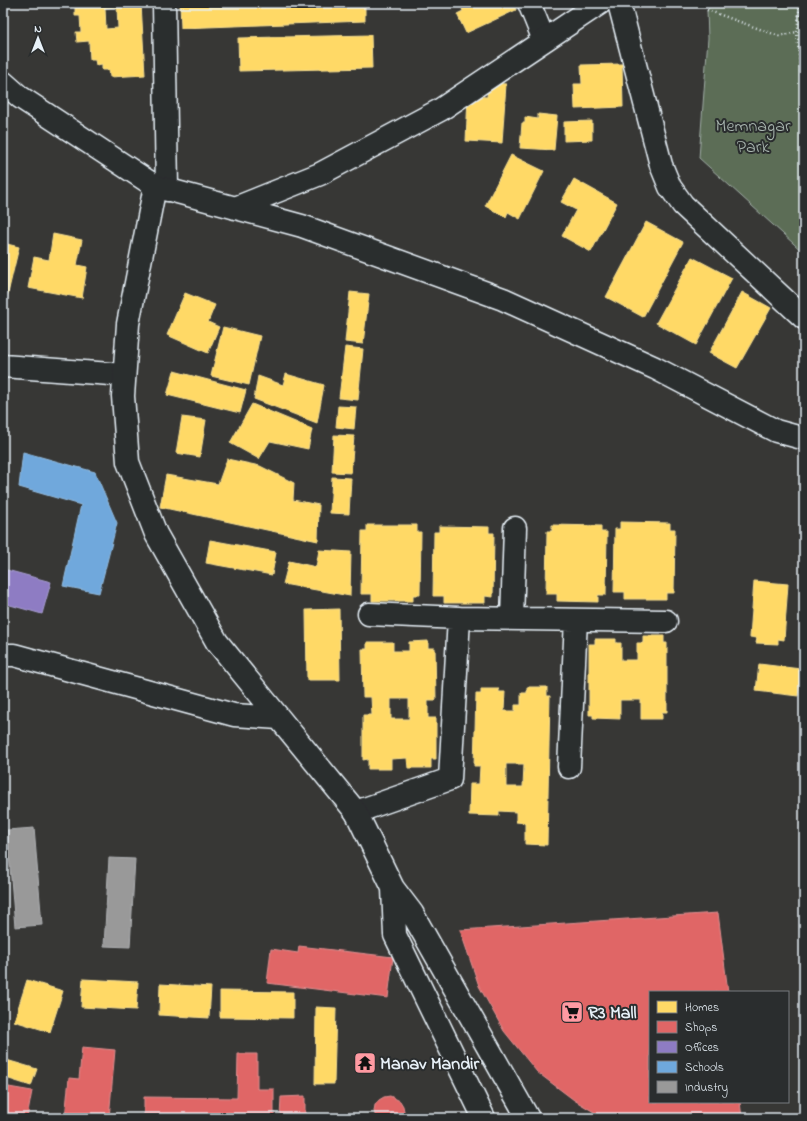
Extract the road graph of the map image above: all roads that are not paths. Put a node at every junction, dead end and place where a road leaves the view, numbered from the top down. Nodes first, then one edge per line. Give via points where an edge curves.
1 (164, 3) edge
2 (530, 3) edge
3 (619, 3) edge
4 (598, 4) edge
5 (544, 40) junction
6 (3, 82) edge
7 (161, 188) junction
8 (235, 208) junction
9 (804, 318) edge
10 (3, 366) edge
11 (124, 375) junction
12 (804, 438) edge
13 (515, 528) dead end
14 (369, 614) dead end
15 (459, 618) junction
16 (512, 619) junction
17 (576, 620) junction
18 (666, 621) dead end
19 (3, 655) edge
20 (278, 718) junction
21 (569, 767) dead end
22 (356, 812) junction
23 (393, 888) junction
24 (484, 1118) edge
25 (528, 1118) edge

1 - 7 street
2 - 5 street
3 - 9 street via 661,165 670,187 683,205
4 - 5 street
5 - 8 street via 440,110 320,174
6 - 7 street via 20,97
7 - 8 street
7 - 11 street via 128,324
8 - 12 street via 302,226 503,299 655,368 776,431
10 - 11 street
11 - 20 street via 128,462 156,534 217,642
13 - 16 street
14 - 15 street
15 - 16 street
15 - 22 street via 450,779
16 - 17 street
17 - 18 street
17 - 21 street
19 - 20 street via 14,655 234,715
20 - 22 street
22 - 23 street
23 - 24 street via 396,935
23 - 25 street via 412,913

